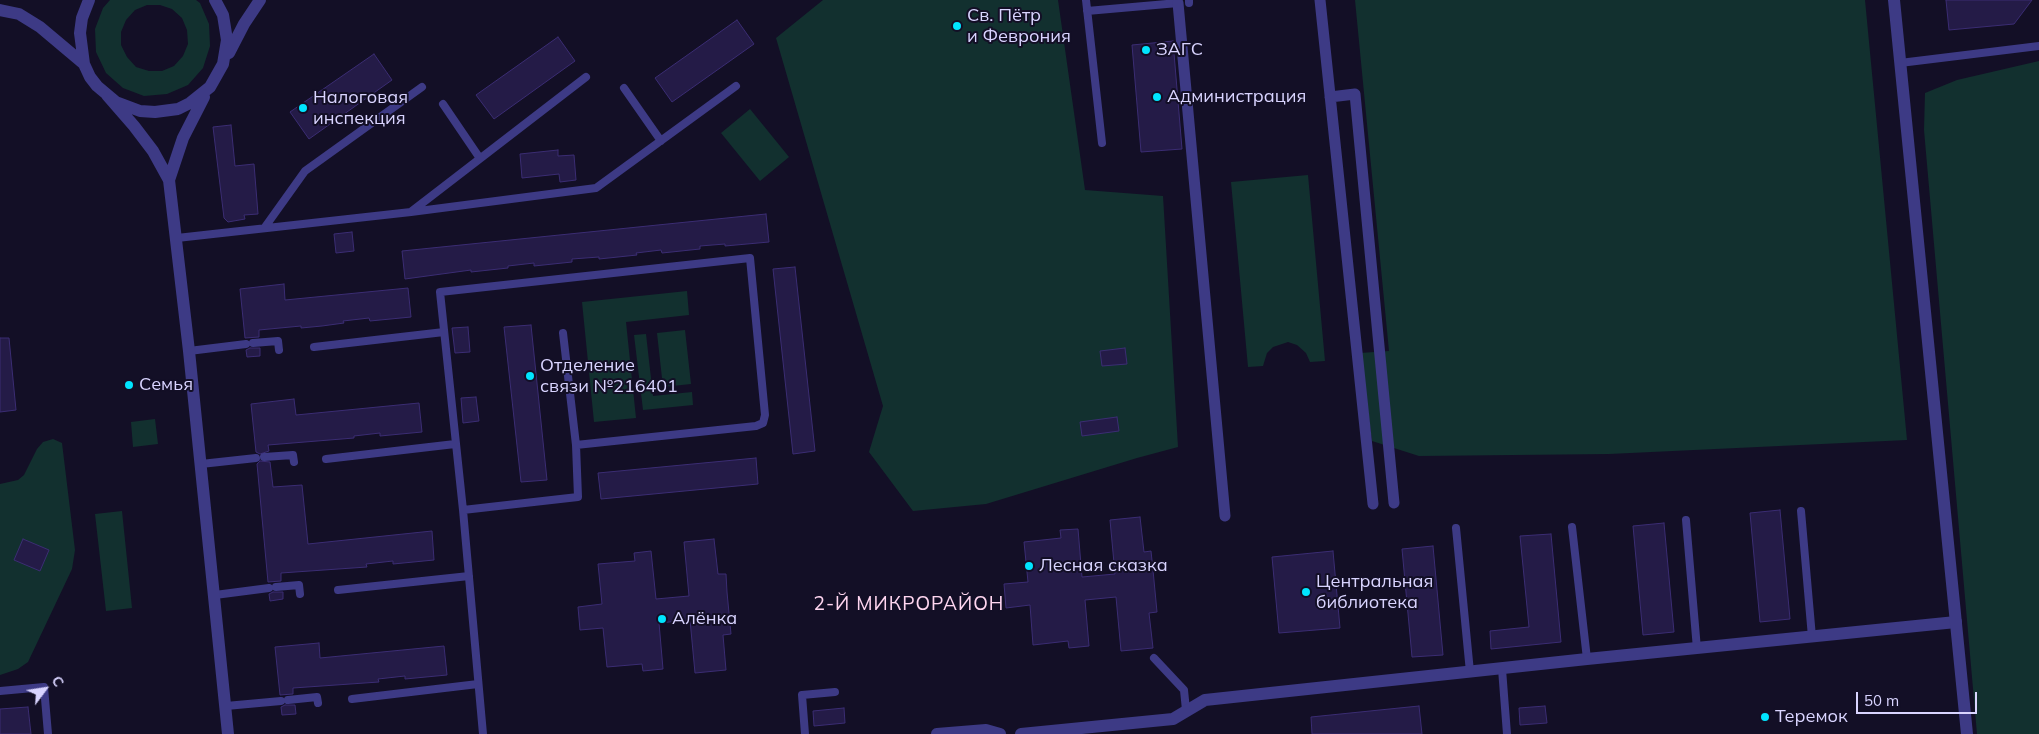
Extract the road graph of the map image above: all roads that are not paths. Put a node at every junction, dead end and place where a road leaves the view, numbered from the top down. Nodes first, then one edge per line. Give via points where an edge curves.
1 (89, 0) edge
2 (215, 0) edge
3 (260, 0) edge
4 (1086, 0) edge
5 (1320, 0) edge
6 (1894, 0) edge
7 (1185, 2) edge
8 (0, 10) edge
9 (1087, 11) junction
10 (2039, 46) edge
11 (1900, 63) junction
12 (84, 64) junction
13 (223, 64) junction
14 (586, 77) dead end
15 (210, 86) junction
16 (736, 86) dead end
17 (422, 87) dead end
18 (624, 88) dead end
19 (107, 95) junction
20 (1330, 96) junction
21 (443, 104) dead end
22 (661, 141) junction
23 (1102, 143) dead end
24 (479, 158) junction
25 (169, 180) junction
26 (411, 212) junction
27 (265, 228) junction
28 (176, 238) junction
29 (444, 332) junction
30 (563, 333) dead end
31 (314, 347) dead end
32 (279, 350) dead end
33 (189, 351) junction
34 (455, 444) junction
35 (576, 446) junction
36 (326, 458) dead end
37 (294, 462) dead end
38 (202, 464) junction
39 (1394, 503) dead end
40 (1373, 504) dead end
41 (463, 510) junction
42 (1801, 511) dead end
43 (1225, 516) dead end
44 (1686, 520) dead end
45 (1572, 527) dead end
46 (1456, 528) dead end
47 (469, 576) junction
48 (338, 590) dead end
49 (300, 594) dead end
50 (215, 595) junction
51 (1956, 622) junction
52 (1812, 637) junction
53 (1698, 649) junction
54 (1154, 658) dead end
55 (1588, 659) junction
56 (1502, 669) junction
57 (1470, 672) junction
58 (478, 684) junction
59 (0, 691) edge
60 (835, 692) dead end
61 (352, 699) dead end
62 (318, 703) dead end
63 (226, 706) junction
64 (1186, 710) junction
65 (1088, 731) edge
66 (975, 732) edge
67 (48, 734) edge
68 (228, 734) edge
69 (483, 734) edge
70 (806, 734) edge
71 (937, 734) edge
72 (1000, 734) edge
73 (1021, 734) edge
74 (1507, 734) edge
75 (1967, 734) edge

1 - 12 street via 80,33
2 - 13 street via 223,15 227,40
3 - 13 street
4 - 9 lane
5 - 20 street
6 - 11 street
7 - 9 lane
7 - 43 street
8 - 12 street via 19,14 40,27
9 - 23 lane
10 - 11 lane
11 - 51 street
12 - 19 street via 97,86
13 - 15 street
14 - 24 lane
15 - 19 street via 190,103 165,112 140,111
15 - 25 street via 183,138
16 - 22 lane
17 - 27 lane via 305,172
18 - 22 lane
19 - 25 street via 153,151
20 - 39 street via 1355,94
20 - 40 street
21 - 24 lane
22 - 26 lane via 596,188
24 - 26 lane
25 - 28 street
26 - 27 lane
27 - 28 lane
28 - 33 street
29 - 31 lane
29 - 34 lane
29 - 35 lane via 440,292 750,258 765,415 763,423
30 - 35 lane
32 - 33 lane via 278,341
33 - 38 street
34 - 36 lane
34 - 41 lane
35 - 41 lane via 578,497
37 - 38 lane via 293,454
38 - 50 street
41 - 47 lane
42 - 52 lane
44 - 53 lane
45 - 55 lane
46 - 57 lane
47 - 48 lane
47 - 58 lane
49 - 50 lane via 299,585
50 - 63 street
51 - 52 street
51 - 75 street
52 - 53 street
53 - 55 street
54 - 64 lane via 1184,690
55 - 56 street
56 - 57 street
56 - 74 lane
57 - 64 street via 1205,700
58 - 61 lane
58 - 69 lane
59 - 67 lane via 44,687
60 - 70 lane via 802,696
62 - 63 lane via 317,698
63 - 68 street
64 - 65 street via 1173,719
65 - 73 street
66 - 71 street
66 - 72 street via 986,730

